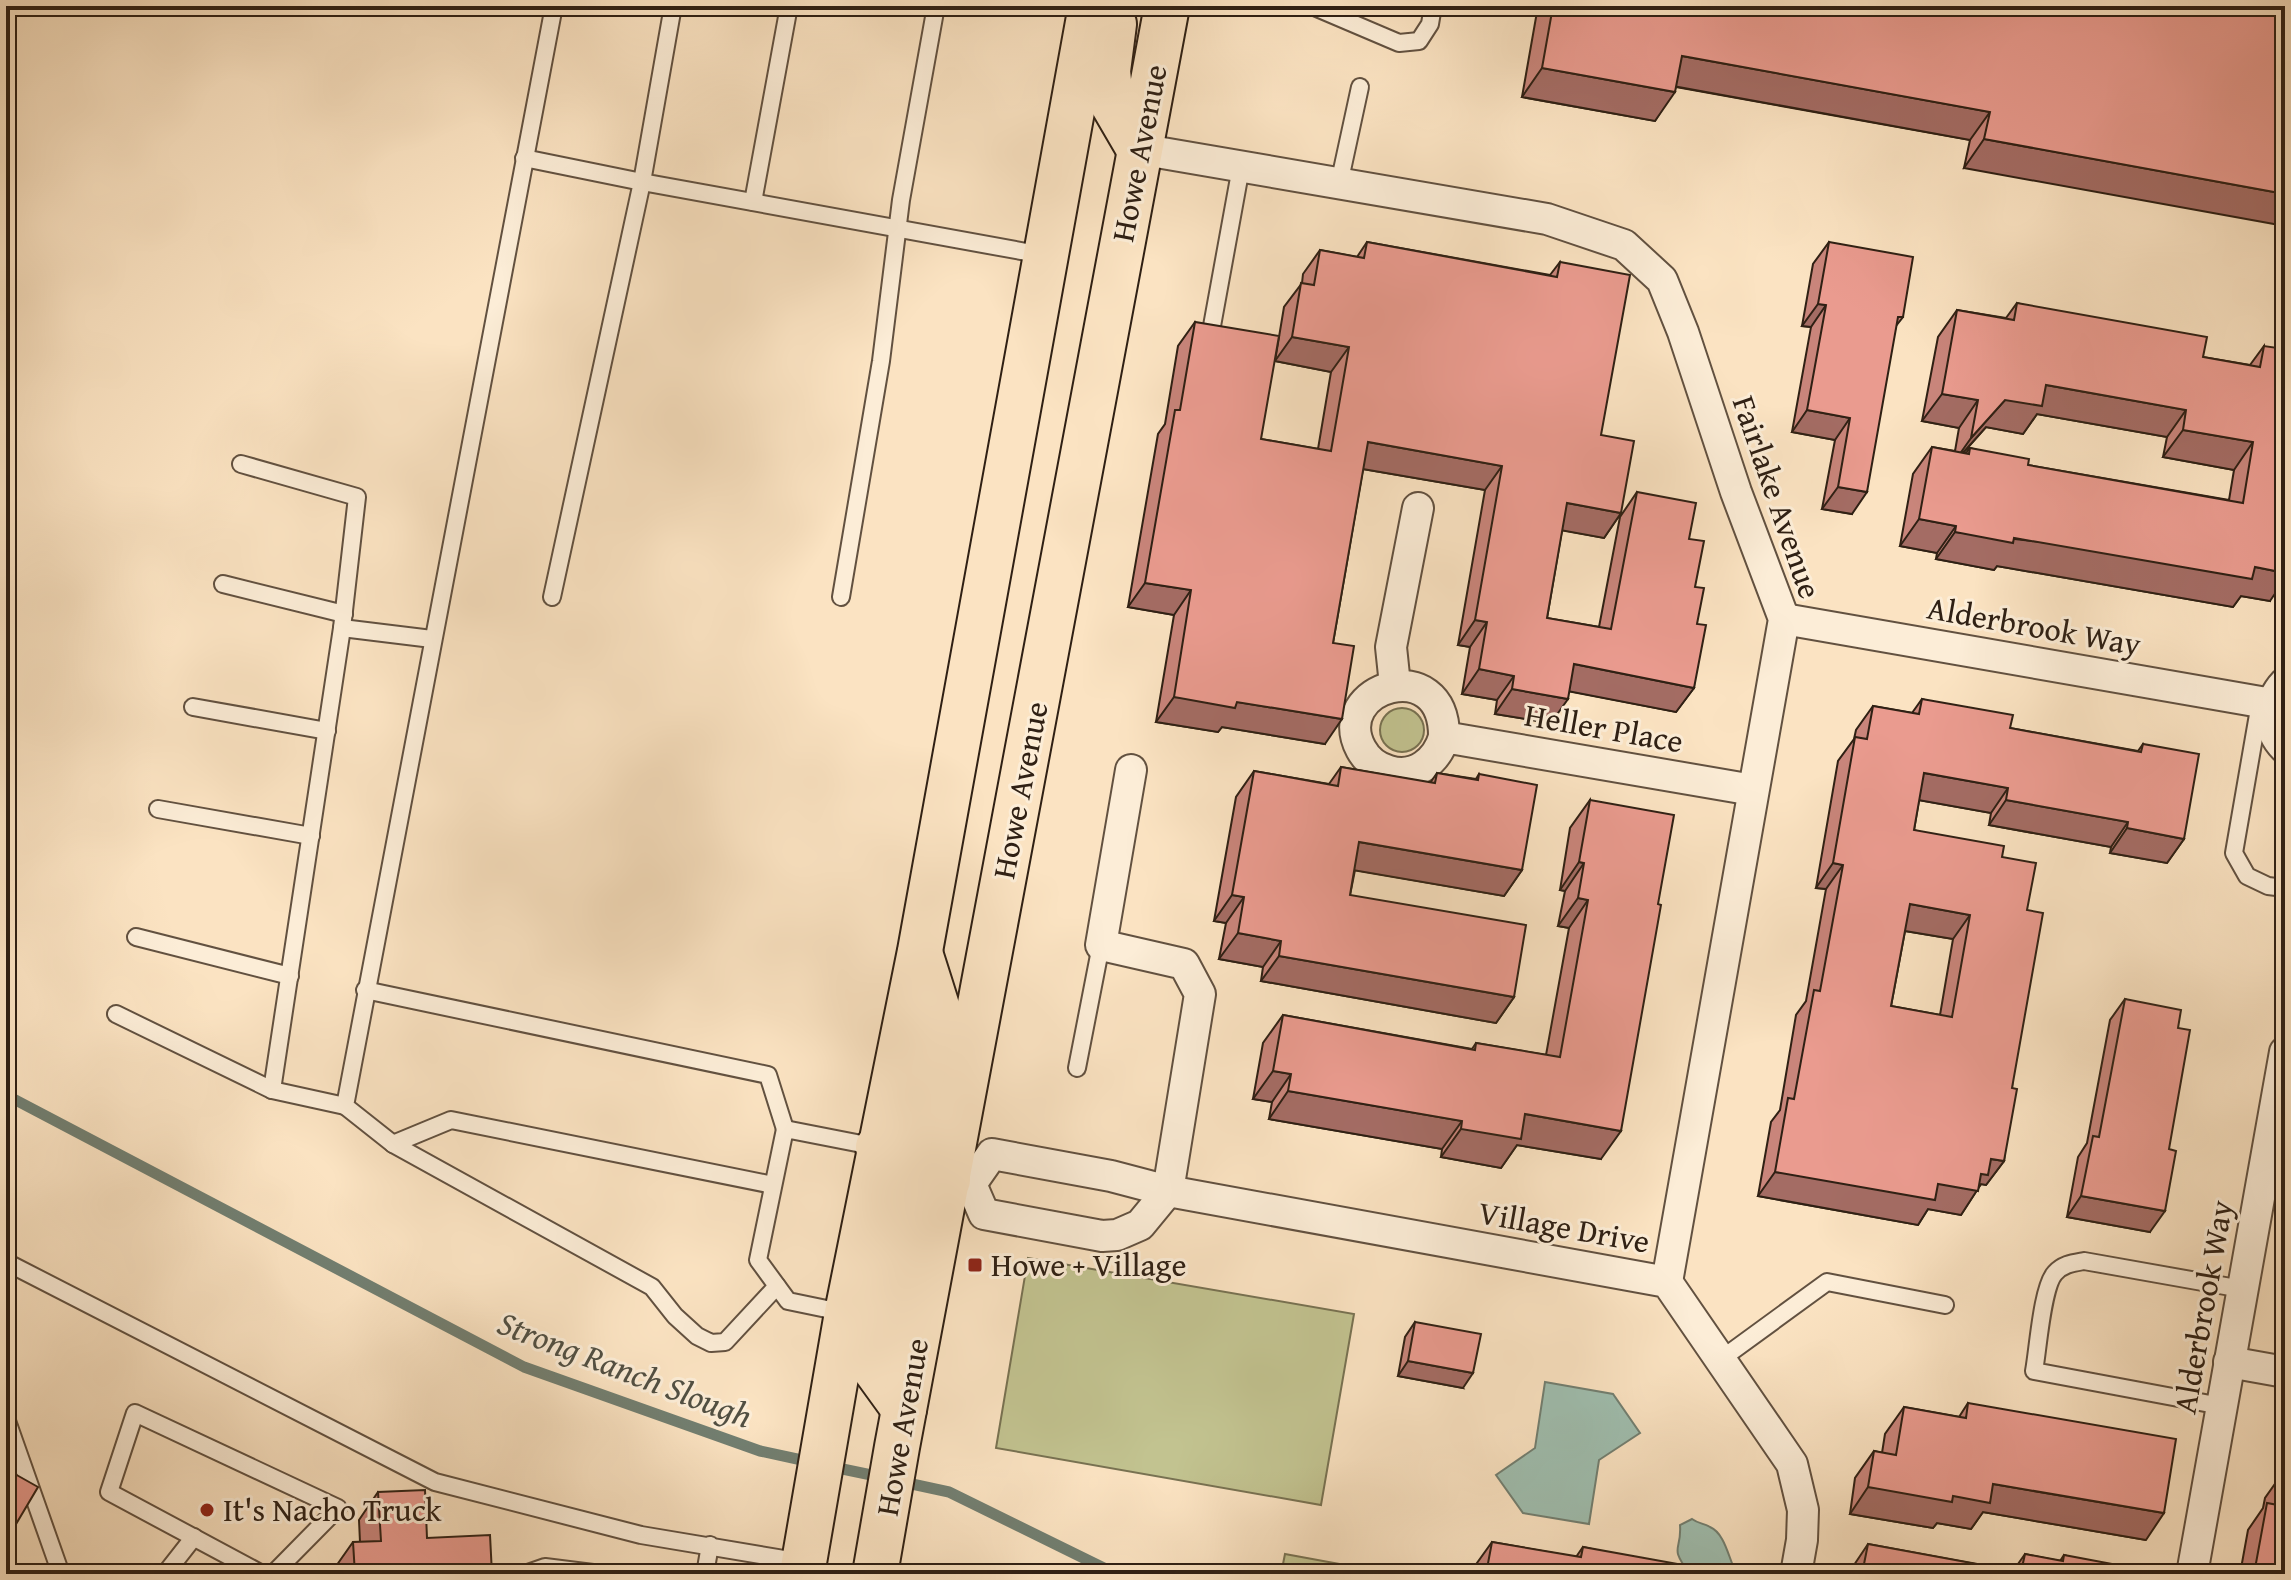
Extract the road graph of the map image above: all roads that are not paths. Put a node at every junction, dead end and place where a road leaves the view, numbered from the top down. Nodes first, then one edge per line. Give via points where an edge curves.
1 (554, 6) edge
2 (673, 6) edge
3 (789, 6) edge
4 (936, 6) edge
5 (1091, 6) edge
6 (1117, 6) edge
7 (1167, 6) edge
8 (1312, 6) edge
9 (1433, 6) edge
10 (1360, 87) dead end
11 (1139, 149) junction
12 (524, 158) junction
13 (1241, 167) junction
14 (642, 182) junction
15 (1339, 184) junction
16 (753, 202) junction
17 (900, 228) junction
18 (1046, 255) junction
19 (1212, 326) edge
20 (241, 464) dead end
21 (1418, 508) dead end
22 (223, 584) dead end
23 (552, 597) dead end
24 (841, 597) dead end
25 (1784, 619) junction
26 (343, 621) junction
27 (432, 639) junction
28 (1395, 685) junction
29 (2272, 696) edge
30 (193, 707) dead end
31 (327, 731) junction
32 (1444, 737) junction
33 (2285, 748) edge
34 (1131, 770) dead end
35 (1753, 790) junction
36 (158, 809) dead end
37 (311, 836) junction
38 (2285, 888) edge
39 (136, 937) dead end
40 (1101, 945) junction
41 (920, 951) junction
42 (290, 976) junction
43 (365, 990) junction
44 (116, 1014) dead end
45 (2285, 1052) edge
46 (1077, 1068) dead end
47 (272, 1090) junction
48 (345, 1106) junction
49 (785, 1129) junction
50 (393, 1144) junction
51 (878, 1147) junction
52 (959, 1182) junction
53 (773, 1185) junction
54 (1168, 1191) junction
55 (6, 1262) edge
56 (1667, 1282) junction
57 (777, 1286) junction
58 (2242, 1289) junction
59 (1945, 1305) dead end
60 (847, 1313) junction
61 (1720, 1360) junction
62 (2229, 1362) junction
63 (2285, 1372) edge
64 (2221, 1406) junction
65 (6, 1418) edge
66 (900, 1428) junction
67 (194, 1537) junction
68 (710, 1545) junction
69 (803, 1568) edge
70 (61, 1574) edge
71 (165, 1574) edge
72 (262, 1574) edge
73 (273, 1574) edge
74 (525, 1574) edge
75 (601, 1574) edge
76 (705, 1574) edge
77 (875, 1574) edge
78 (1796, 1574) edge
79 (2192, 1574) edge

1 - 12 lane
2 - 14 lane
3 - 16 lane
4 - 17 lane
5 - 18 main road
6 - 11 main road via 1108,71 1111,101
7 - 11 main road, Howe Avenue
8 - 9 lane via 1399,43 1419,41
10 - 15 lane
11 - 13 street, Fairlake Avenue
11 - 52 main road, Howe Avenue
12 - 14 lane
12 - 27 lane
13 - 15 street, Fairlake Avenue
13 - 19 lane
14 - 16 lane
14 - 23 lane
15 - 25 street, Fairlake Avenue via 1547,219 1624,245 1662,280
16 - 17 lane
17 - 18 lane
17 - 24 lane
18 - 41 main road
20 - 26 lane via 357,497
21 - 28 street via 1391,647
22 - 26 lane
25 - 29 street, Alderbrook Way
25 - 35 street, Fairlake Avenue
26 - 27 lane
26 - 31 lane
27 - 43 lane
28 - 32 street via 1431,697 1444,722
28 - 32 street via 1369,697 1358,717 1357,740 1371,762 1392,772 1417,770 1436,756
29 - 33 street via 2270,719
29 - 38 lane via 2234,853 2247,876
30 - 31 lane
31 - 37 lane
32 - 35 street, Heller Place
34 - 40 street
35 - 56 street, Fairlake Avenue
36 - 37 lane
37 - 42 lane
39 - 42 lane
40 - 46 lane
40 - 54 street via 1184,964 1200,994
41 - 51 main road
41 - 52 main road via 940,1016 917,1146 919,1161 928,1171
42 - 47 lane
43 - 48 lane
43 - 49 lane via 768,1075
44 - 47 lane
45 - 58 street, Alderbrook Way
47 - 48 lane
48 - 50 lane
49 - 51 lane
49 - 53 lane
50 - 53 lane via 451,1120
50 - 57 lane via 652,1287 685,1326 711,1343 725,1342
51 - 60 main road
51 - 66 main road via 893,1157 904,1201 875,1369
52 - 54 street, Village Drive via 992,1154
52 - 54 street via 984,1214 1102,1236 1140,1225
52 - 66 main road, Howe Avenue
53 - 57 lane via 758,1260
54 - 56 street, Village Drive
55 - 68 lane via 435,1482 641,1535
56 - 61 street, Village Drive
57 - 60 lane via 788,1301
58 - 62 street, Alderbrook Way
58 - 64 lane via 2084,1261 2065,1265 2047,1289 2034,1371
59 - 61 lane via 1827,1282
60 - 69 main road
61 - 78 street, Village Drive via 1792,1464 1803,1510
62 - 63 street
62 - 64 street, Alderbrook Way
64 - 79 street, Alderbrook Way
65 - 70 lane
66 - 77 main road, Howe Avenue
67 - 71 lane
67 - 72 lane
67 - 73 lane via 109,1492 135,1413 338,1508
68 - 69 lane
68 - 76 lane
74 - 75 lane via 545,1567

